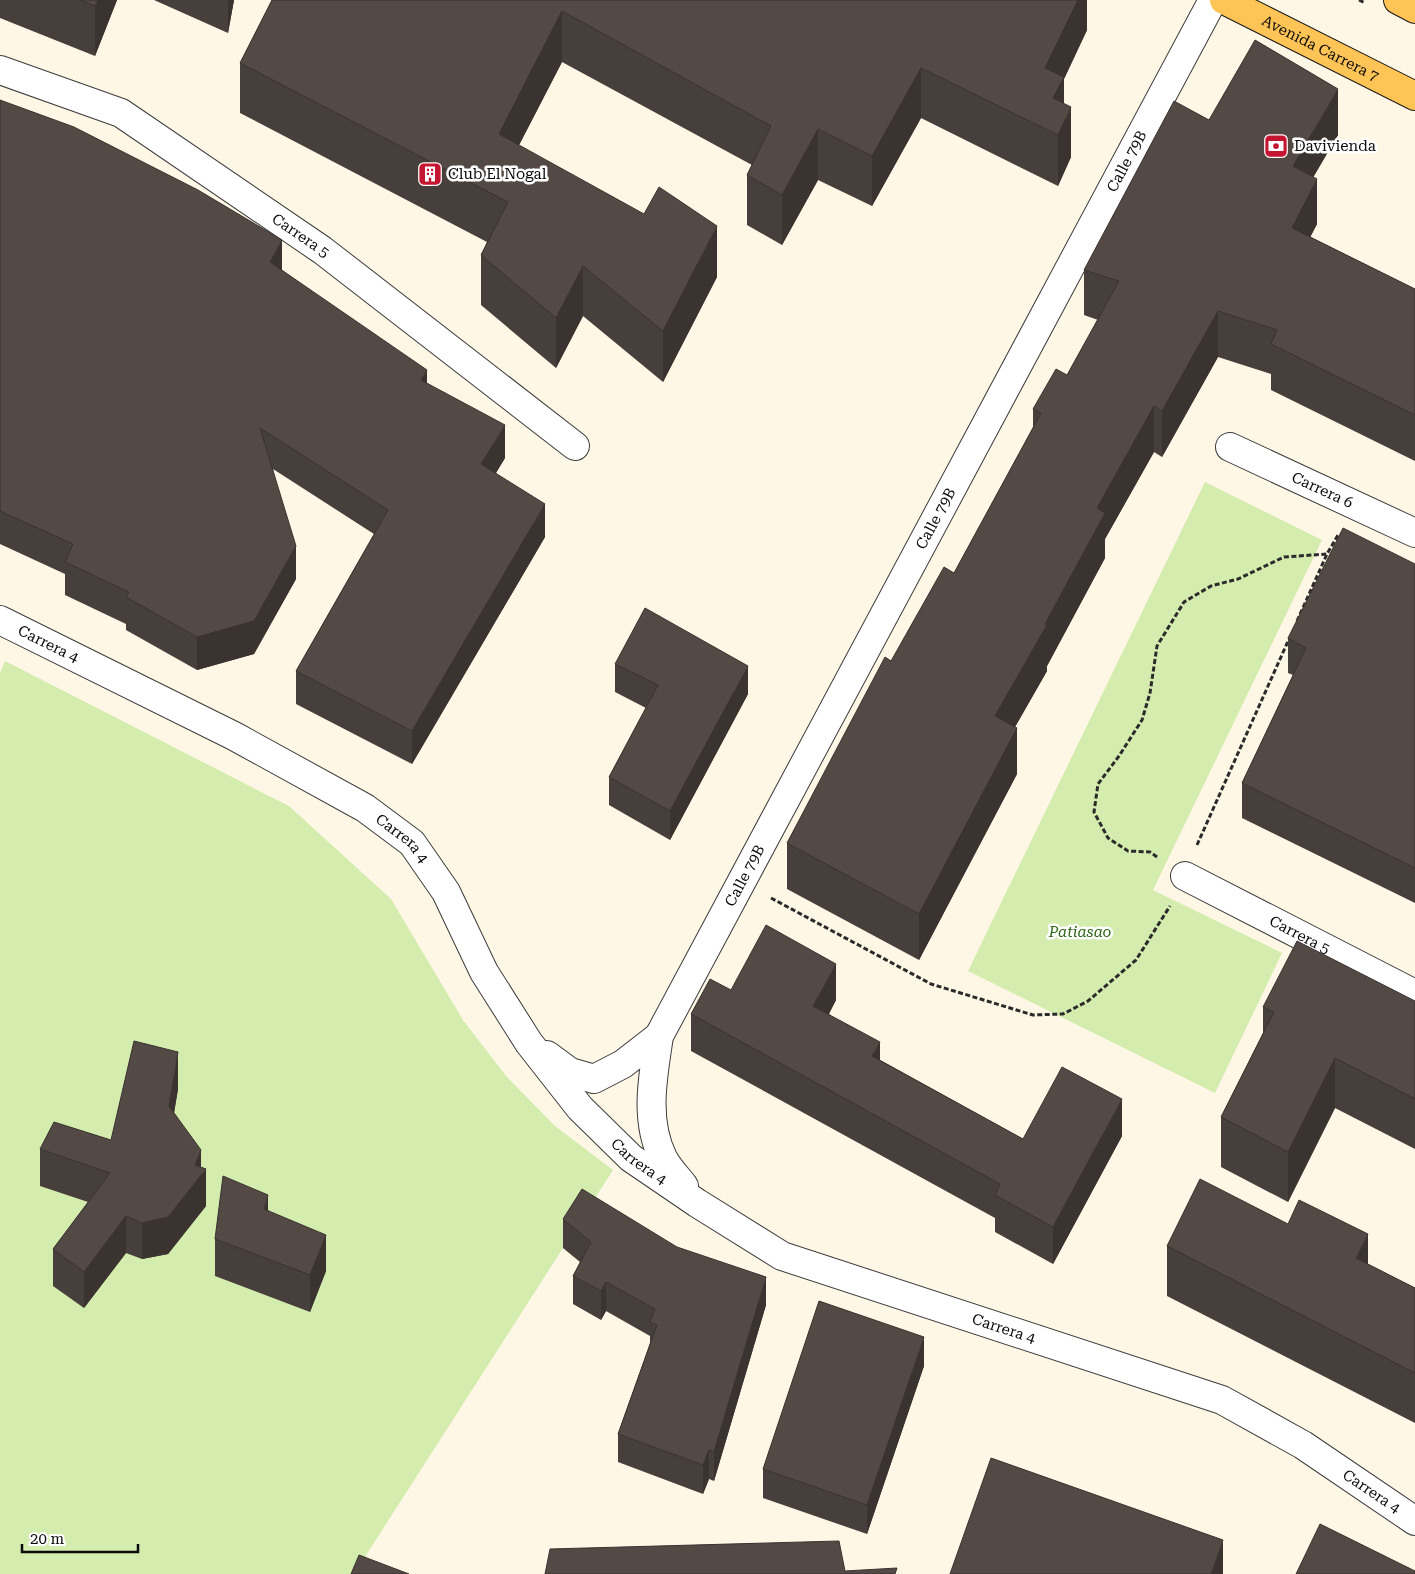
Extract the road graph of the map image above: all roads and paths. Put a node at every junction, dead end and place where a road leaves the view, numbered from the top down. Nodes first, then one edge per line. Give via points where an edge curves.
1 (1213, 0) edge
2 (1224, 0) edge
3 (1398, 0) edge
4 (1415, 9) edge
5 (0, 70) edge
6 (1415, 96) edge
7 (575, 446) dead end
8 (1230, 447) dead end
9 (1354, 506) junction
10 (1415, 533) edge
11 (1326, 554) junction
12 (0, 620) edge
13 (1295, 625) edge
14 (1291, 634) edge
15 (1184, 876) junction
16 (768, 896) dead end
17 (1162, 921) dead end
18 (1415, 994) edge
19 (659, 1036) junction
20 (529, 1043) junction
21 (697, 1203) junction
22 (1415, 1521) edge

1 - 19 street, Calle 79B
2 - 6 main road, Avenida Carrera 7
3 - 4 main road
5 - 7 street, Carrera 5 via 121,113 322,250
8 - 9 street, Carrera 6
9 - 10 street, Carrera 6
9 - 11 path
11 - 13 path
11 - 15 path via 1284,557 1238,579 1211,586 1184,602 1157,646 1142,720 1098,784 1094,812 1108,838 1128,851 1150,852
12 - 20 street, Carrera 4 via 234,736 365,808 412,843 446,892 484,972
14 - 15 path
15 - 18 street, Carrera 5
16 - 17 path via 931,984 1033,1015 1063,1014 1088,1001 1136,960
19 - 20 street, Calle 79B via 623,1064 594,1078 570,1072
19 - 21 street, Calle 79B via 652,1088 653,1132 663,1159
20 - 21 street, Carrera 4 via 580,1108 631,1158
21 - 22 street, Carrera 4 via 782,1256 1222,1400 1304,1445

